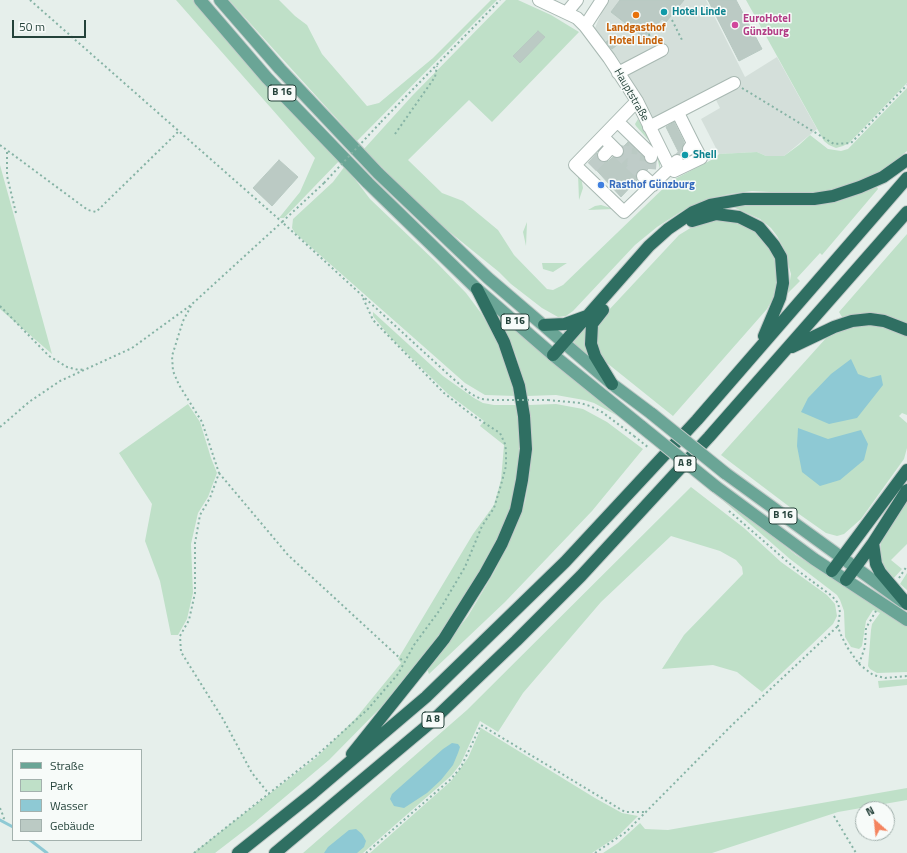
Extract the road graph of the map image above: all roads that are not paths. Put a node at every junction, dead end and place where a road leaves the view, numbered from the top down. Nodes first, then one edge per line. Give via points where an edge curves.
1 (200, 0) edge
2 (220, 0) edge
3 (539, 0) edge
4 (577, 0) edge
5 (602, 0) edge
6 (567, 12) junction
7 (585, 26) junction
8 (662, 50) dead end
9 (618, 73) junction
10 (734, 83) road end
11 (637, 101) junction
12 (678, 113) junction
13 (618, 122) junction
14 (649, 127) junction
15 (603, 137) junction
16 (611, 151) tunnel mouth
17 (651, 157) dead end
18 (907, 160) edge
19 (674, 165) junction
20 (907, 178) edge
21 (907, 212) edge
22 (476, 289) junction
23 (588, 315) junction
24 (544, 325) junction
25 (907, 330) edge
26 (565, 343) junction
27 (760, 346) junction
28 (786, 350) junction
29 (553, 355) junction
30 (612, 384) junction
31 (907, 470) edge
32 (907, 490) edge
33 (873, 544) junction
34 (841, 558) junction
35 (855, 568) junction
36 (832, 571) junction
37 (846, 580) junction
38 (907, 604) edge
39 (907, 620) edge
40 (340, 771) junction
41 (238, 853) edge
42 (275, 853) edge

1 - 22 main road, B 16 via 267,78 368,183
2 - 24 main road, B 16 via 280,69 378,173 488,278
3 - 6 street, Hauptstraße
4 - 6 street
5 - 7 street
6 - 7 street, Hauptstraße
7 - 9 street, Hauptstraße
8 - 9 street
9 - 11 street, Hauptstraße
10 - 12 street
11 - 13 street
11 - 14 street, Hauptstraße
12 - 14 street
12 - 19 street via 691,146 701,158 674,171
13 - 15 street
13 - 17 street via 627,136 651,154
14 - 19 street, Hauptstraße
15 - 16 street
15 - 19 street via 576,165 588,170 624,212 649,178
18 - 23 highway via 883,177 833,196 814,199 744,198 710,205 693,212 649,246
20 - 27 highway, A 8
21 - 28 highway, A 8
22 - 29 main road, B 16
22 - 40 highway via 504,342 519,386 526,449 516,510 485,574 444,639
23 - 24 highway via 565,324
23 - 26 highway
24 - 26 main road, B 16
25 - 28 highway via 884,321 852,321
26 - 29 highway
26 - 30 main road, B 16
27 - 30 highway via 784,283 781,257 767,234 748,220 727,214 704,216 680,228 658,249 592,324 591,344 595,356
27 - 40 highway, A 8 via 697,420 565,562 426,697
28 - 42 highway, A 8 via 581,576 516,641 429,724
29 - 36 main road, B 16, bridge via 638,431
30 - 34 main road, B 16, bridge via 725,473
31 - 34 highway
32 - 33 highway
33 - 35 highway
33 - 38 highway via 880,572
34 - 35 main road, B 16
34 - 36 highway
35 - 37 highway
35 - 38 main road, B 16
36 - 37 main road, B 16
37 - 39 main road, B 16
40 - 41 highway, A 8

